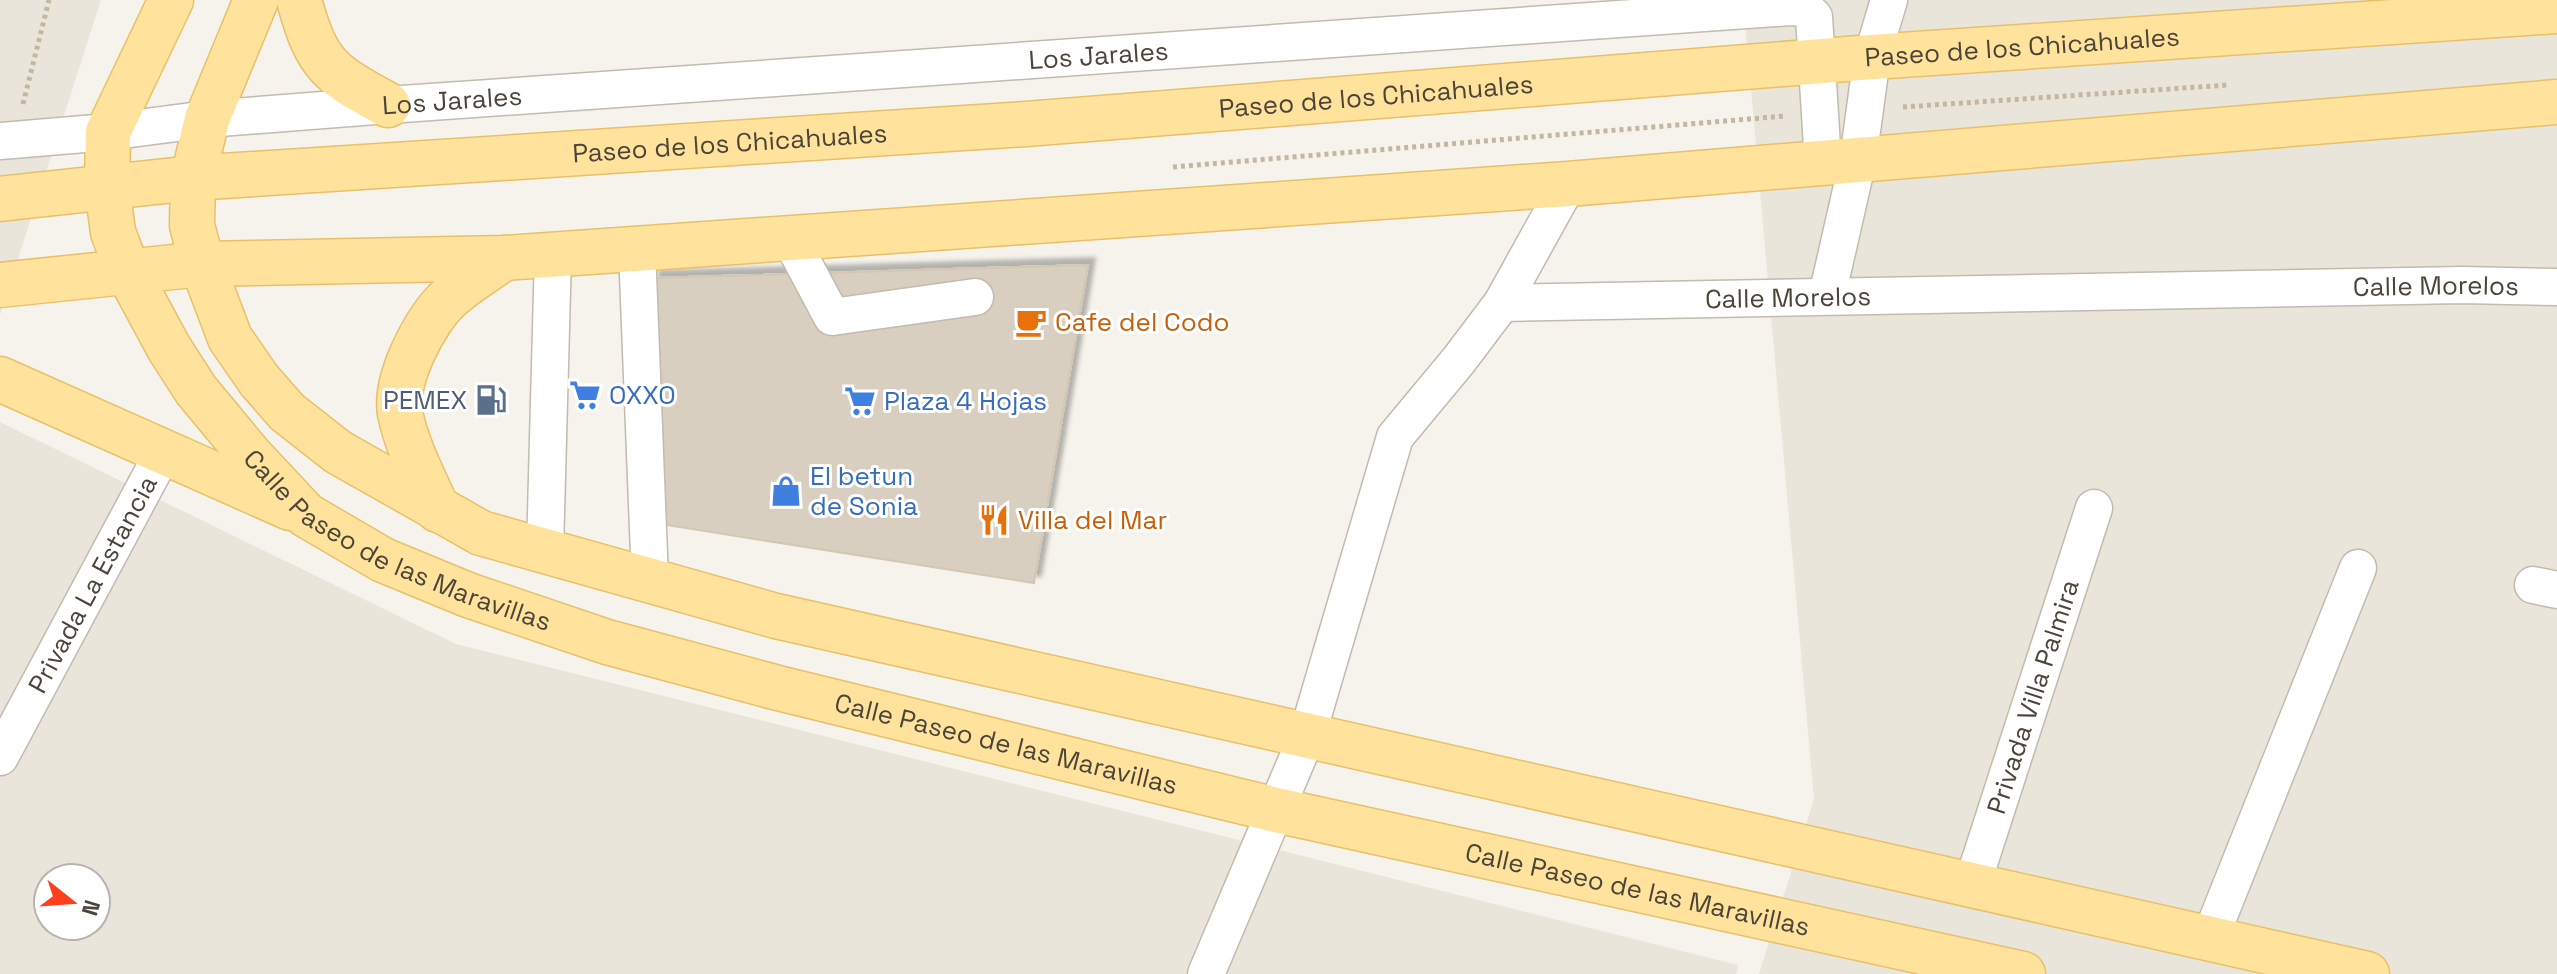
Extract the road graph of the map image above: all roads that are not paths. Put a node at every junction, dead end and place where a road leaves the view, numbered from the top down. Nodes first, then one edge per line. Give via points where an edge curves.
1 (171, 0) edge
2 (256, 0) edge
3 (299, 0) edge
4 (1889, 0) edge
5 (2557, 11) edge
6 (1872, 57) junction
7 (1816, 63) junction
8 (2557, 102) edge
9 (388, 105) junction
10 (220, 118) junction
11 (108, 132) junction
12 (7, 140) edge
13 (1841, 162) junction
14 (193, 178) junction
15 (1568, 184) junction
16 (107, 187) junction
17 (0, 199) edge
18 (790, 238) junction
19 (637, 249) junction
20 (553, 254) junction
21 (504, 258) junction
22 (202, 264) junction
23 (128, 272) junction
24 (0, 285) edge
25 (2557, 287) edge
26 (1827, 296) junction
27 (975, 297) dead end
28 (1502, 303) junction
29 (0, 379) edge
30 (163, 453) junction
31 (2094, 508) dead end
32 (438, 510) junction
33 (306, 515) junction
34 (545, 550) junction
35 (2358, 568) dead end
36 (650, 580) junction
37 (1307, 736) junction
38 (0, 757) edge
39 (1276, 810) junction
40 (1972, 885) junction
41 (2210, 938) junction
42 (1206, 974) edge
43 (2023, 974) edge
44 (2367, 974) edge

1 - 11 main road
2 - 10 main road, Calle Paseo de las Maravillas
3 - 9 main road via 310,40 325,64
4 - 6 street
5 - 6 main road, Paseo de los Chicahuales
6 - 7 main road, Paseo de los Chicahuales
6 - 13 street via 1865,109
7 - 9 street, Los Jarales via 1814,17 1805,8 1790,7
7 - 13 street, Los Jarales via 1820,113
7 - 14 main road, Paseo de los Chicahuales via 1026,124
8 - 13 main road
9 - 10 street, Los Jarales
10 - 11 street, Los Jarales
10 - 14 main road, Calle Paseo de las Maravillas
11 - 12 street, Los Jarales
11 - 16 main road, Calle Paseo de las Maravillas
13 - 15 main road
13 - 26 street
14 - 16 main road, Paseo de los Chicahuales
14 - 22 main road, Calle Paseo de las Maravillas via 192,225
15 - 18 main road
15 - 28 street
16 - 17 main road, Paseo de los Chicahuales
16 - 23 main road, Calle Paseo de las Maravillas via 113,232
18 - 19 main road
18 - 27 street via 832,317
19 - 20 main road
19 - 36 street
20 - 21 main road
20 - 34 street
21 - 22 main road
21 - 32 main road via 448,299 417,341 404,379 399,410
22 - 23 main road
22 - 32 main road, Calle Paseo de las Maravillas via 230,338 287,412 338,452
23 - 24 main road
23 - 33 main road, Calle Paseo de las Maravillas via 196,390
25 - 26 street, Calle Morelos
26 - 28 street, Calle Morelos
28 - 37 street via 1395,437
29 - 30 main road
30 - 33 main road
30 - 38 street, Privada La Estancia
31 - 40 street, Privada Villa Palmira
32 - 34 main road, Calle Paseo de las Maravillas via 481,533
33 - 39 main road, Calle Paseo de las Maravillas via 383,560 607,642
34 - 36 main road, Calle Paseo de las Maravillas
35 - 41 street
36 - 37 main road, Calle Paseo de las Maravillas via 776,616
37 - 39 street
37 - 40 main road, Calle Paseo de las Maravillas
39 - 42 street
39 - 43 main road, Calle Paseo de las Maravillas
40 - 41 main road, Calle Paseo de las Maravillas
41 - 44 main road, Calle Paseo de las Maravillas

